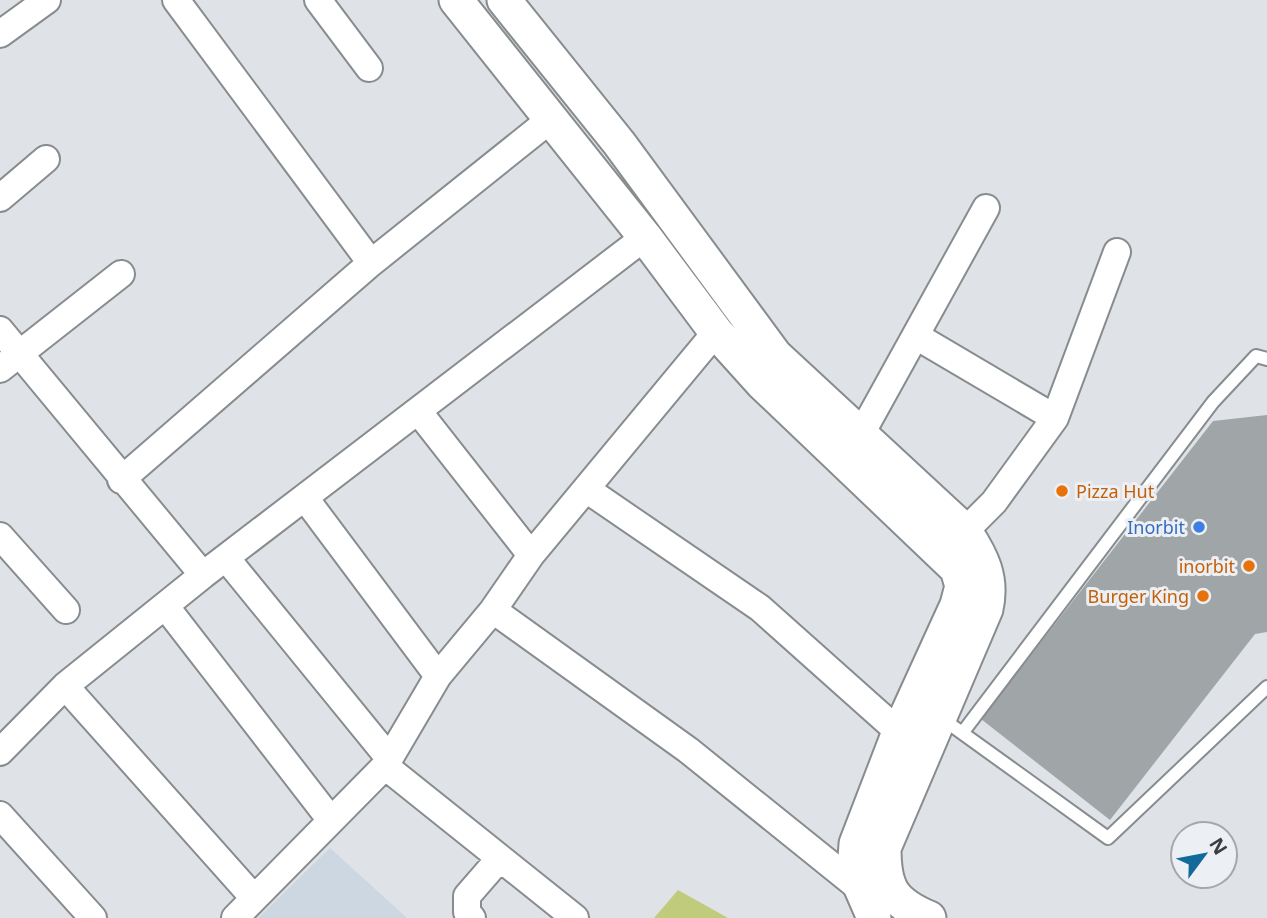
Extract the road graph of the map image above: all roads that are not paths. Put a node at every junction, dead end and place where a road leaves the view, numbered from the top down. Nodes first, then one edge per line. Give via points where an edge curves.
1 (47, 0) edge
2 (318, 0) edge
3 (456, 0) edge
4 (504, 0) edge
5 (191, 4) edge
6 (0, 34) edge
7 (369, 68) dead end
8 (551, 119) junction
9 (46, 159) dead end
10 (0, 198) edge
11 (986, 208) dead end
12 (645, 237) junction
13 (1117, 252) dead end
14 (371, 263) junction
15 (121, 274) dead end
16 (0, 330) edge
17 (716, 332) junction
18 (916, 336) junction
19 (1267, 359) edge
20 (10, 362) edge
21 (418, 411) junction
22 (1055, 418) junction
23 (861, 434) junction
24 (121, 480) junction
25 (586, 489) junction
26 (305, 498) junction
27 (965, 531) junction
28 (0, 536) edge
29 (531, 555) junction
30 (226, 558) junction
31 (203, 575) junction
32 (166, 607) junction
33 (66, 610) dead end
34 (493, 610) junction
35 (438, 676) junction
36 (65, 686) junction
37 (1267, 687) edge
38 (951, 724) junction
39 (913, 740) junction
40 (0, 752) edge
41 (387, 762) junction
42 (0, 815) edge
43 (330, 819) junction
44 (500, 858) junction
45 (857, 886) junction
46 (254, 898) junction
47 (93, 918) edge
48 (235, 918) edge
49 (472, 918) edge
50 (575, 918) edge
51 (874, 918) edge
52 (929, 918) edge

1 - 6 street
2 - 7 street
3 - 8 street
4 - 23 street via 619,143 754,330
5 - 14 street
8 - 12 street
8 - 14 street
9 - 10 street
11 - 18 street
12 - 17 street
12 - 21 street
13 - 22 street
14 - 24 street
15 - 20 street
16 - 20 street
17 - 25 street
17 - 39 street via 762,383 957,569 962,586
18 - 22 street
18 - 23 street
19 - 38 lane via 1256,356 1213,402
20 - 24 street
21 - 26 street
21 - 29 street
22 - 27 street via 994,502
23 - 27 street
24 - 31 street
25 - 29 street
25 - 39 street via 760,608
26 - 30 street
26 - 35 street
27 - 38 street via 984,564 989,595
28 - 33 street
29 - 34 street
30 - 31 street
30 - 41 street
31 - 32 street
32 - 36 street
32 - 43 street
34 - 35 street
34 - 45 street via 688,750
35 - 41 street
36 - 40 street
36 - 46 street
37 - 38 lane via 1108,838
38 - 39 street
39 - 45 street via 856,844 853,872
39 - 52 street via 884,848 884,875 901,904
41 - 43 street
41 - 44 street
42 - 47 street
43 - 46 street
44 - 49 street via 467,896 467,912
44 - 50 street
45 - 51 street
46 - 48 street

